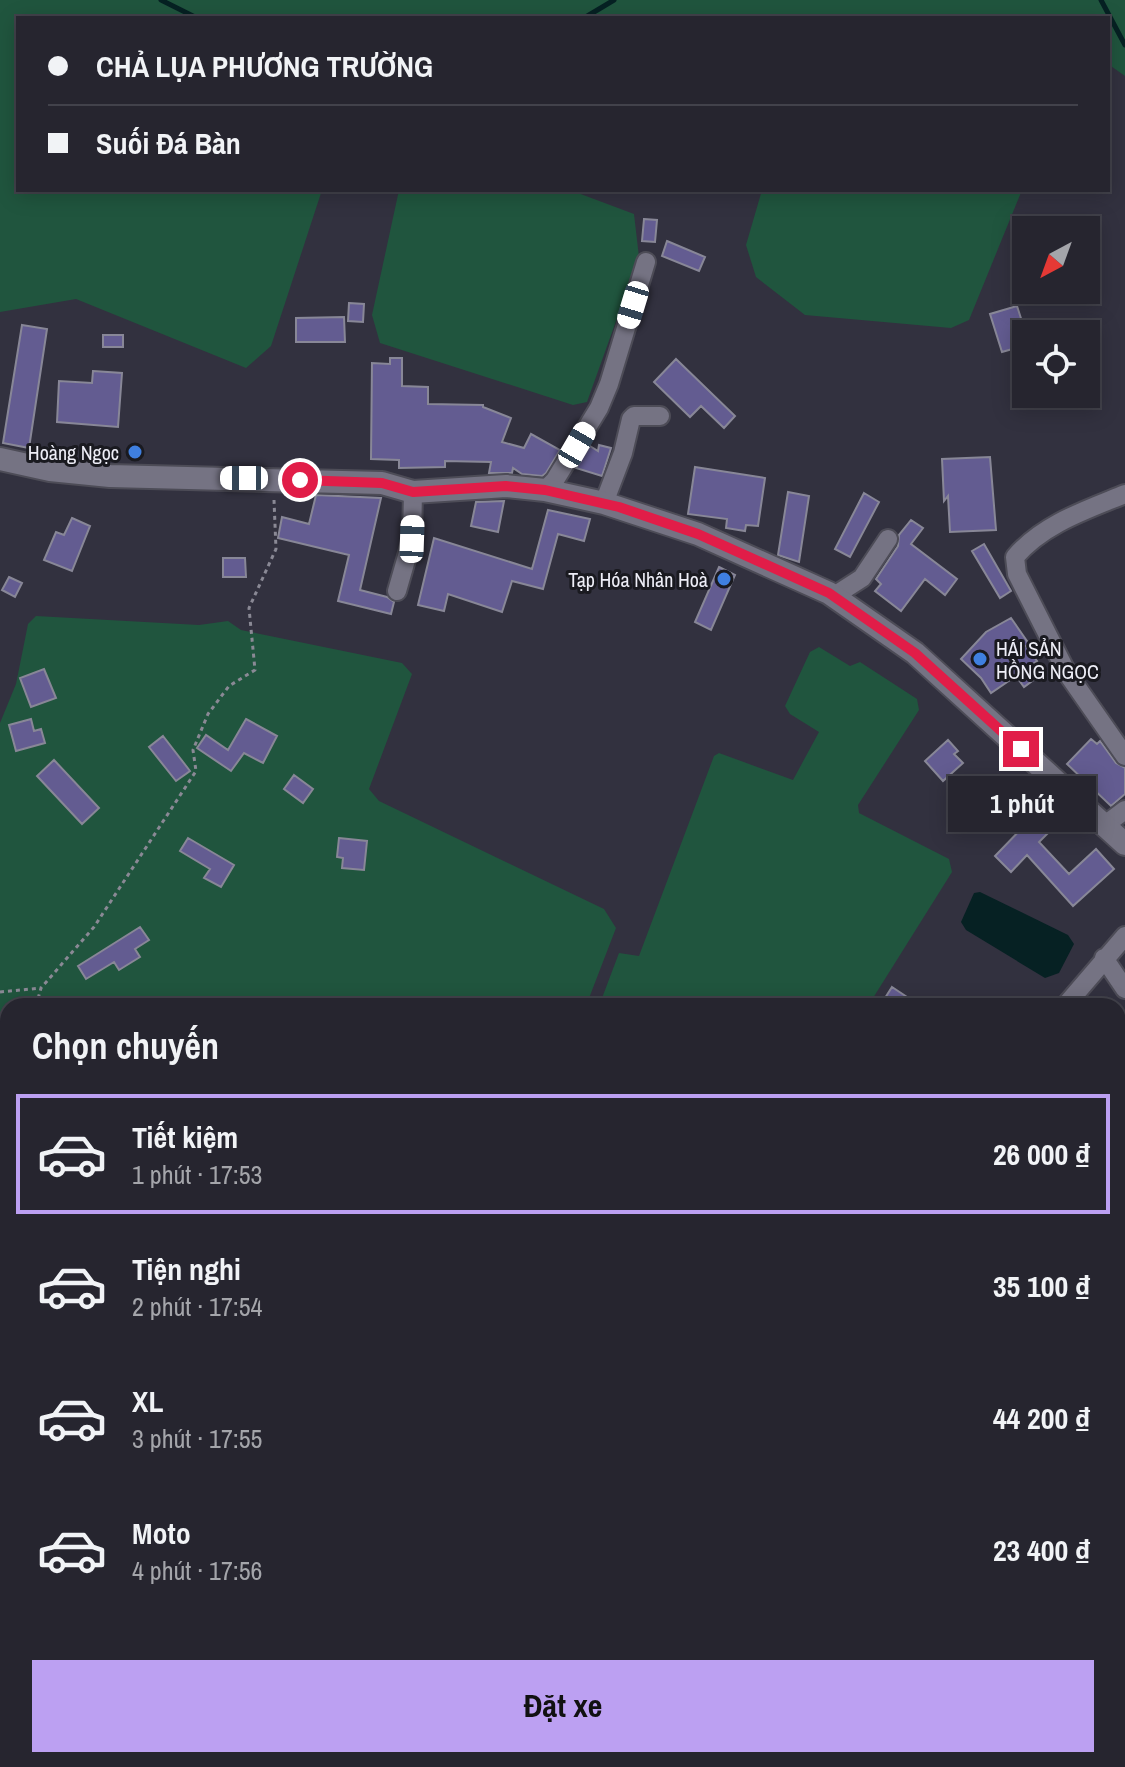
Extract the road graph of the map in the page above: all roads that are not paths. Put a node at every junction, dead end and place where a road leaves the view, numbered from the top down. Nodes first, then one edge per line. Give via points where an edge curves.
1 (646, 262) dead end
2 (660, 416) dead end
3 (0, 459) edge
4 (545, 490) junction
5 (413, 492) junction
6 (1125, 494) edge
7 (604, 503) junction
8 (888, 539) dead end
9 (397, 591) dead end
10 (834, 596) junction
11 (1125, 756) edge
12 (1125, 810) edge
13 (1105, 825) junction
14 (1125, 844) edge
15 (1125, 936) edge
16 (1104, 958) junction
17 (1125, 989) edge
18 (1072, 998) edge

1 - 4 street via 599,408
2 - 7 street via 631,419
3 - 5 street via 110,476 382,483
4 - 5 street via 506,486
4 - 7 street
5 - 9 street via 412,539
6 - 11 street via 1071,516 1028,542 1015,557 1017,574 1067,673
7 - 10 street via 698,534
8 - 10 street via 862,578
10 - 13 street via 915,653
12 - 13 street
13 - 14 street
15 - 16 street
16 - 17 street
16 - 18 street

